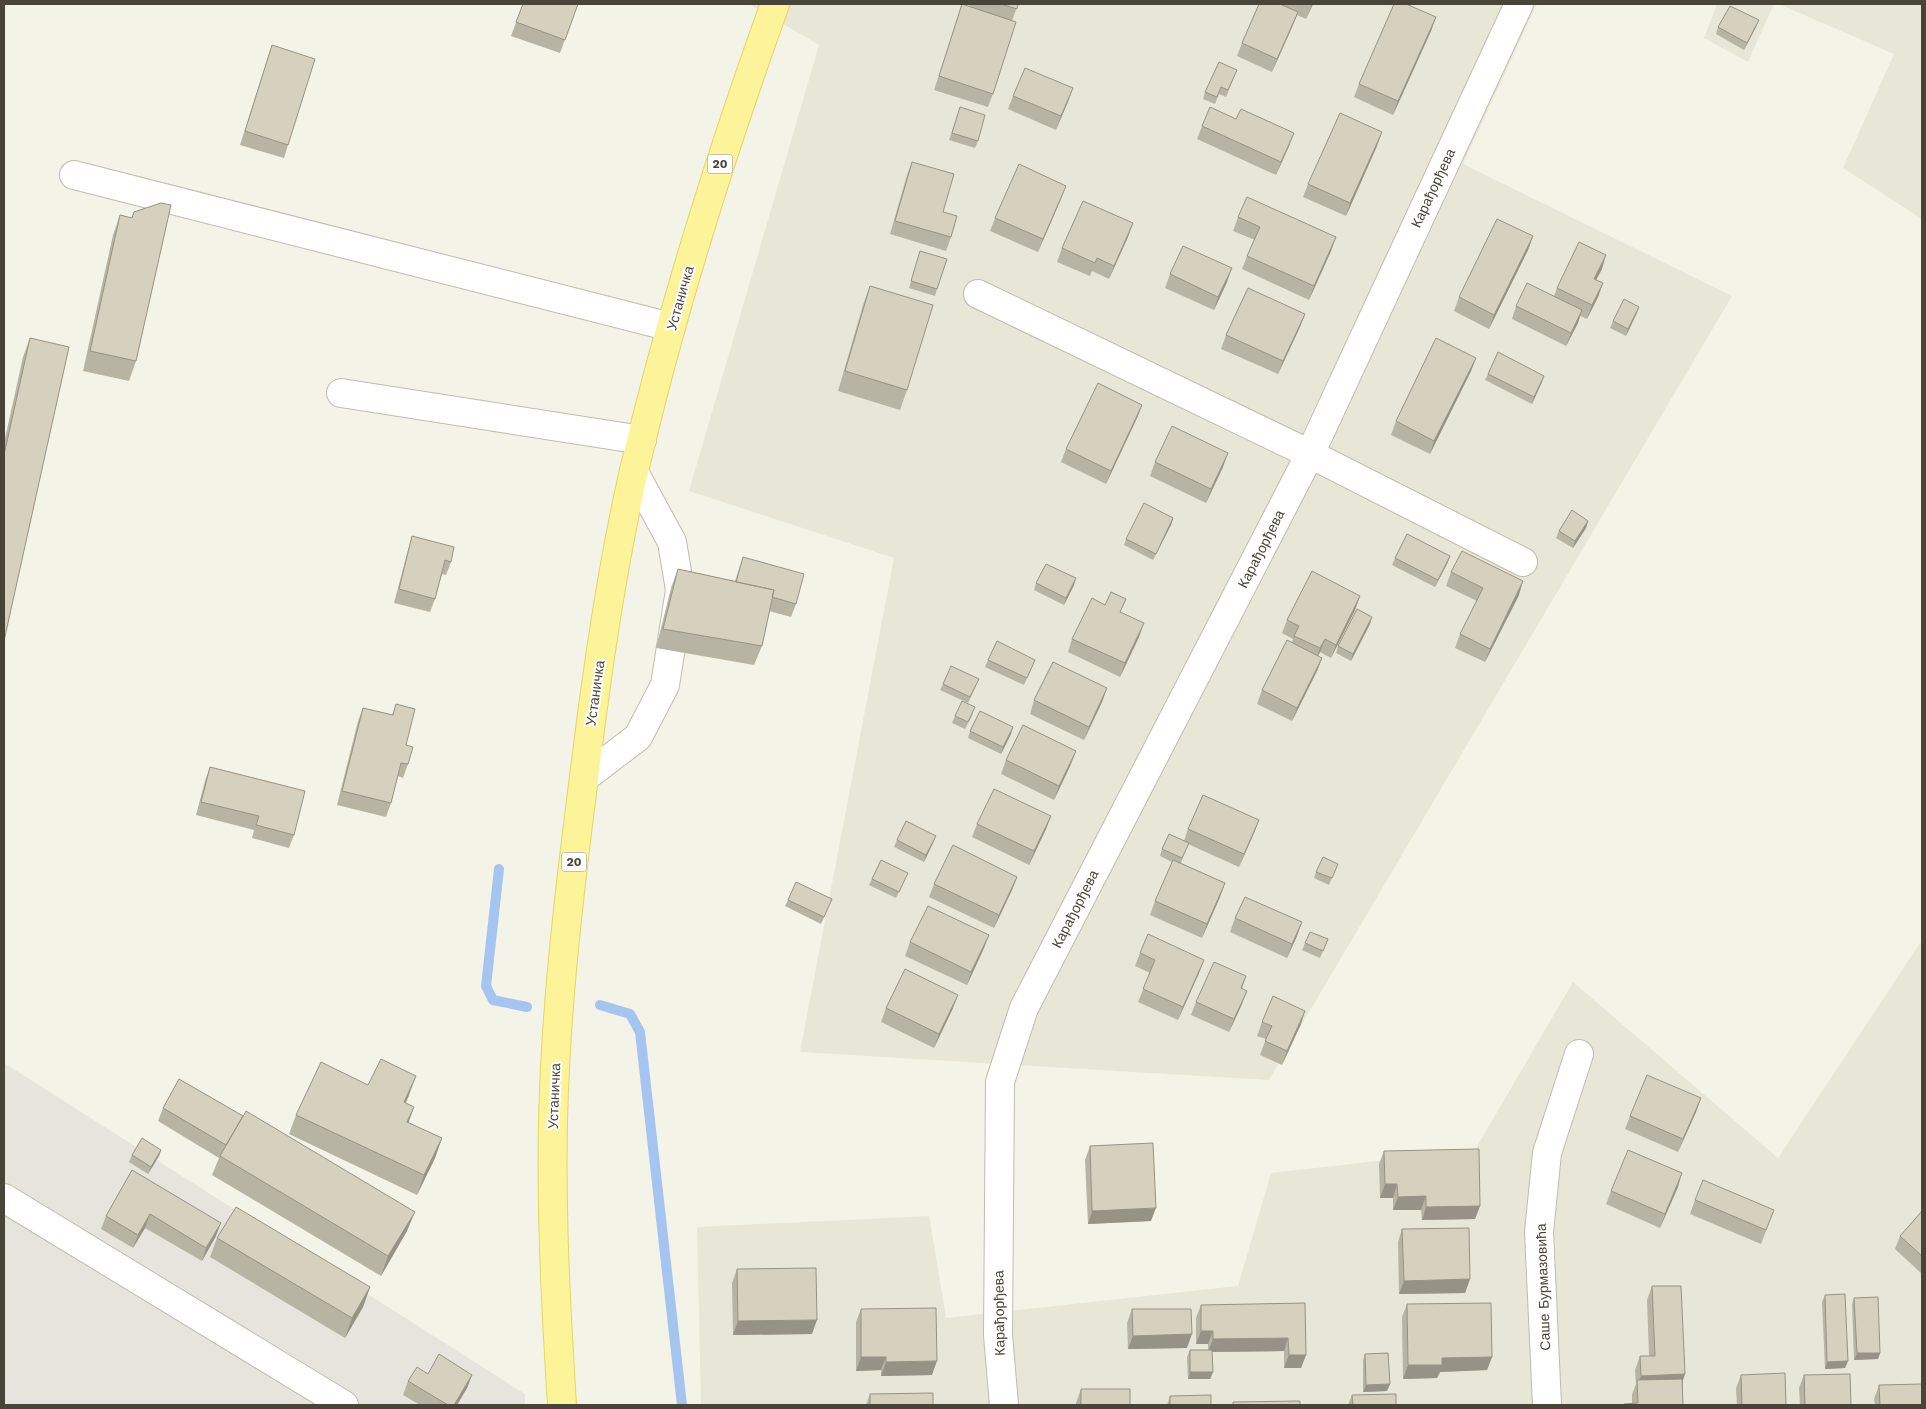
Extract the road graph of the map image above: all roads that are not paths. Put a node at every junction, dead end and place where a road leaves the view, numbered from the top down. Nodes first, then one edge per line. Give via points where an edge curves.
1 (775, 4) edge
2 (1519, 4) edge
3 (74, 175) dead end
4 (978, 294) dead end
5 (671, 327) junction
6 (340, 393) dead end
7 (642, 440) junction
8 (1310, 454) junction
9 (634, 472) junction
10 (1523, 562) dead end
11 (584, 778) junction
12 (1579, 1054) dead end
13 (4, 1198) edge
14 (344, 1405) edge
15 (562, 1405) edge
16 (1004, 1405) edge
17 (1547, 1405) edge

1 - 5 main road, Устаничка / 20 via 733,125
2 - 8 street, Карађорђева
3 - 5 street
4 - 8 street
5 - 7 main road, Устаничка / 20
6 - 7 street
7 - 9 main road, Устаничка / 20
8 - 10 street
8 - 16 street, Карађорђева via 1024,1008 1000,1082 998,1335
9 - 11 main road, Устаничка / 20 via 610,592
9 - 11 street via 672,542 680,590 665,685 638,737
11 - 15 main road, Устаничка / 20 via 555,1068 553,1191
12 - 17 street, Саше Бурмазовића via 1547,1153 1539,1232
13 - 14 street

